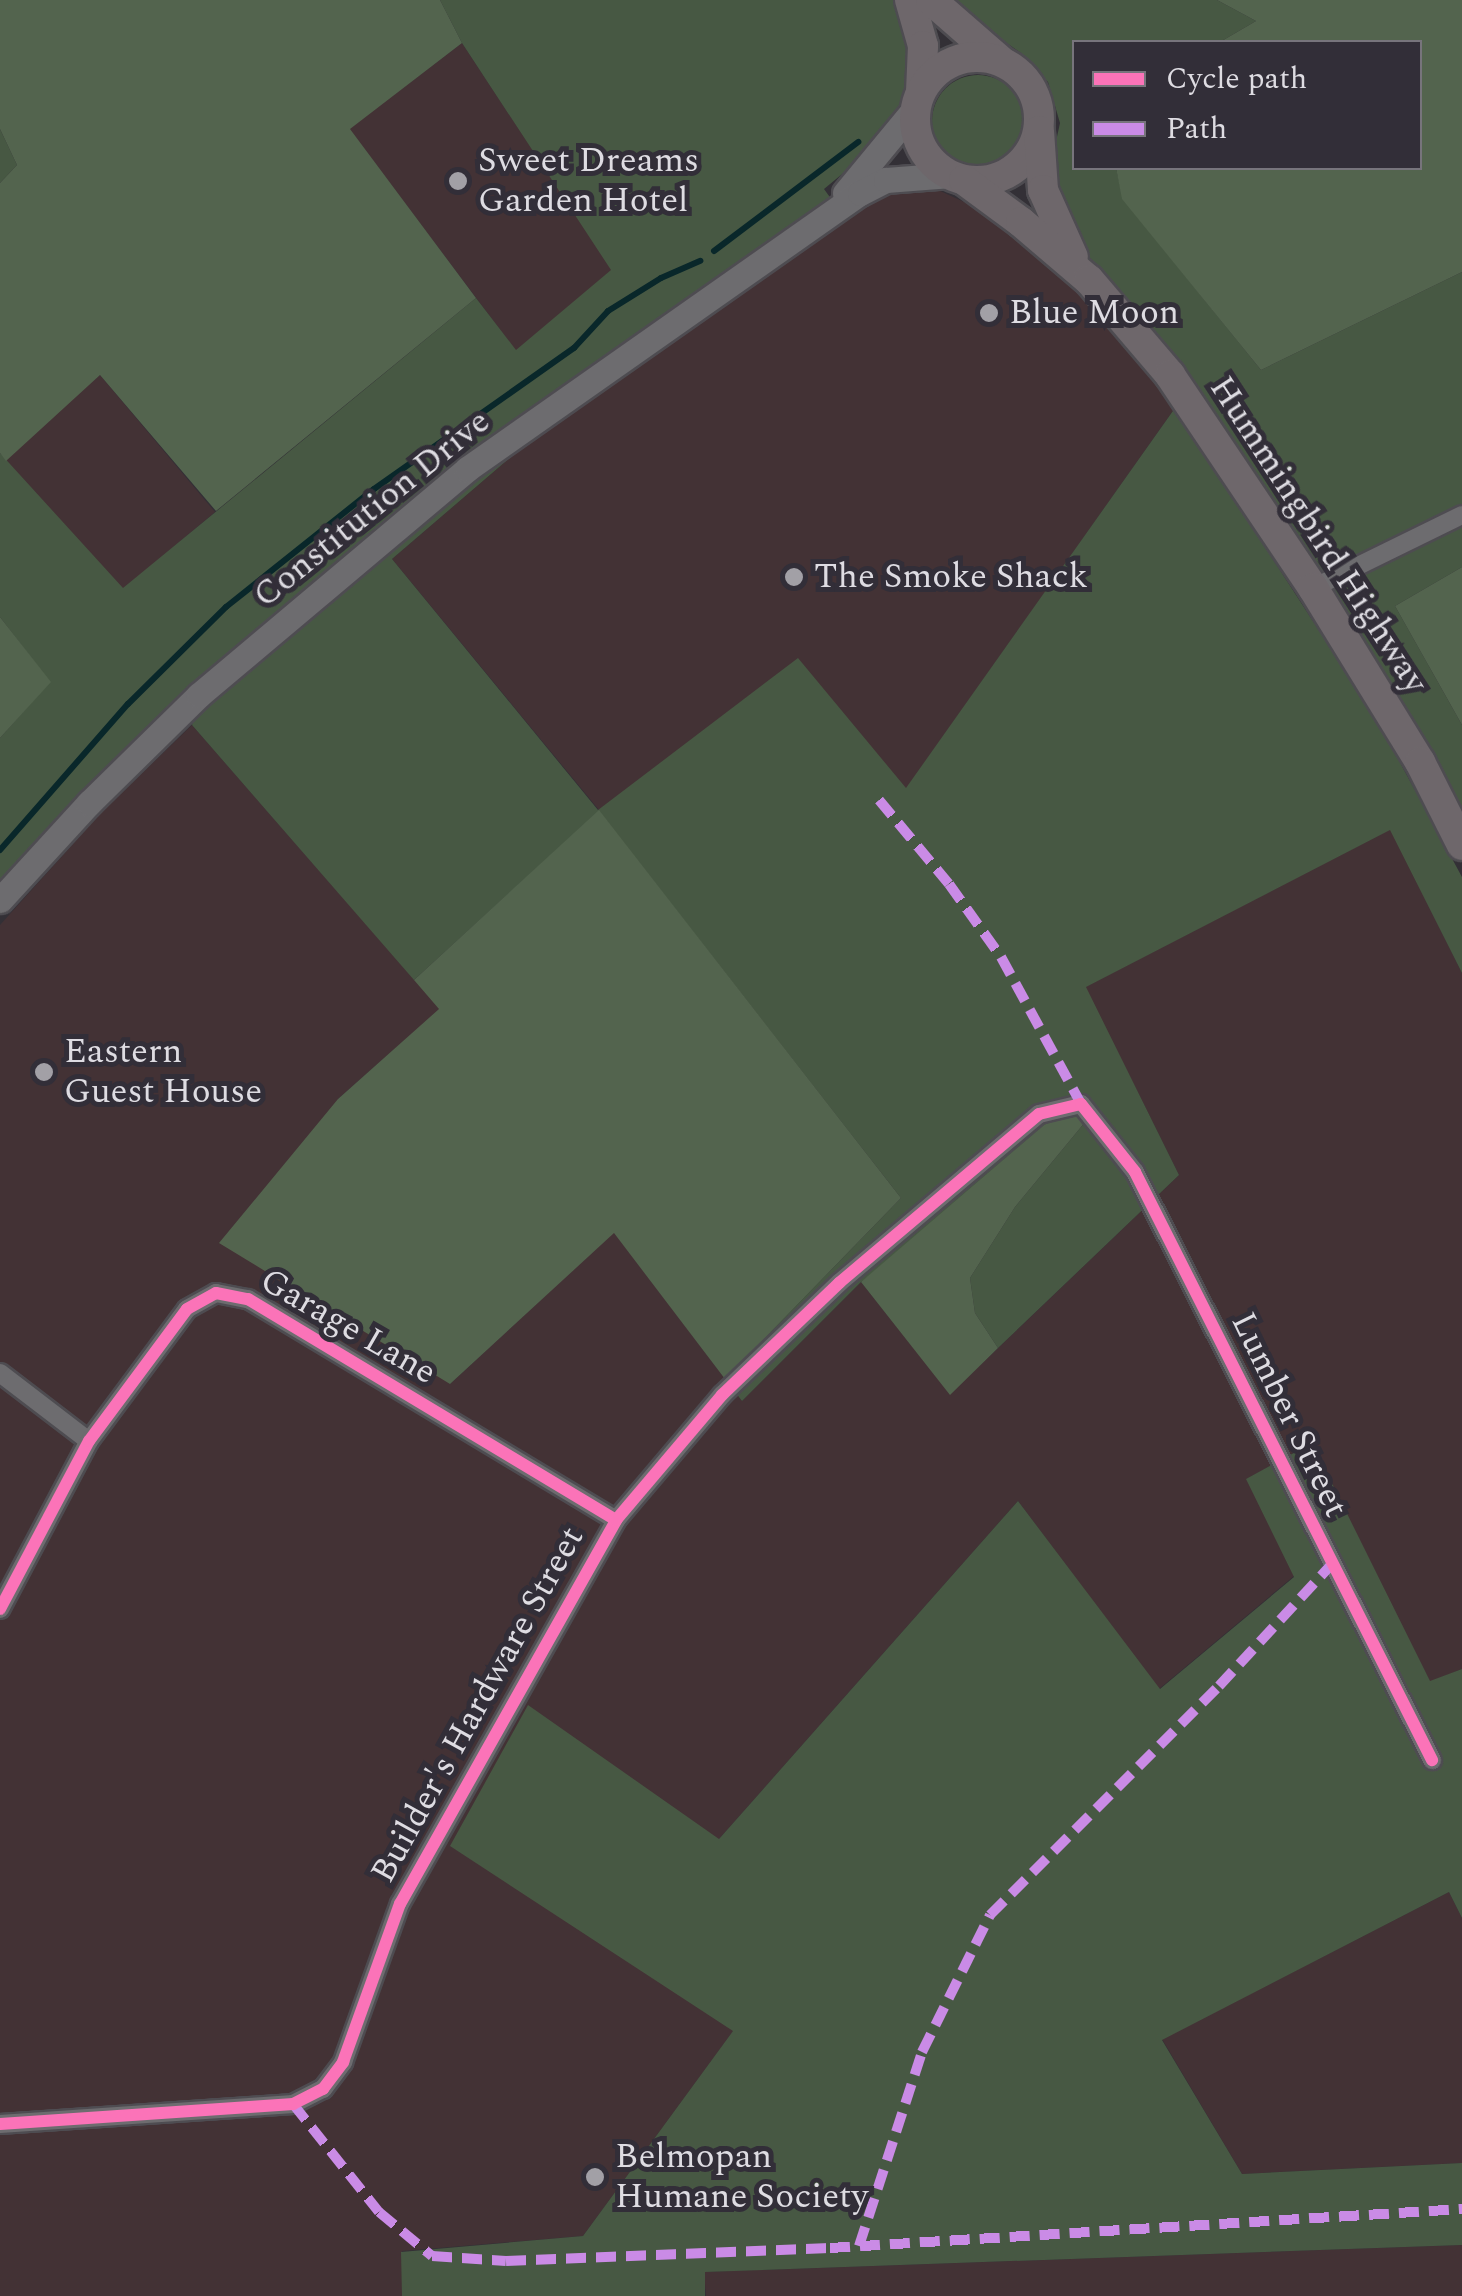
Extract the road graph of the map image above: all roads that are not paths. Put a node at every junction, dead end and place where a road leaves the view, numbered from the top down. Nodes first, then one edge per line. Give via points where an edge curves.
1 (910, 0) edge
2 (931, 0) edge
3 (1004, 63) junction
4 (918, 99) junction
5 (1039, 131) junction
6 (957, 178) junction
7 (825, 215) junction
8 (1089, 280) junction
9 (1462, 515) edge
10 (1313, 588) junction
11 (1462, 845) edge
12 (0, 900) edge
13 (1081, 1104) joint
14 (0, 1373) edge
15 (89, 1441) junction
16 (616, 1520) junction
17 (0, 1610) edge
18 (1432, 1760) dead end
19 (0, 2124) edge

1 - 4 main road via 923,46
2 - 3 main road
3 - 4 main road via 966,58 932,76
3 - 5 main road via 1033,91
4 - 6 main road via 922,147
4 - 7 main road, Constitution Drive
5 - 6 main road via 1019,165 984,181
5 - 8 main road, Hummingbird Highway via 1051,215
6 - 7 main road, Constitution Drive via 886,180
6 - 8 main road, Hummingbird Highway
7 - 12 main road, Constitution Drive via 467,469 200,695
8 - 10 main road, Hummingbird Highway via 1170,375
9 - 10 street
10 - 11 main road, Hummingbird Highway via 1420,762
13 - 16 street, Builder's Hardware Street via 1038,1114 839,1283 722,1395
13 - 18 street, Lumber Street via 1135,1172
14 - 15 street
15 - 16 street, Garage Lane via 187,1309 216,1293 248,1298
15 - 17 street, Garage Lane
16 - 19 street, Builder's Hardware Street via 400,1904 342,2062 324,2089 293,2104

